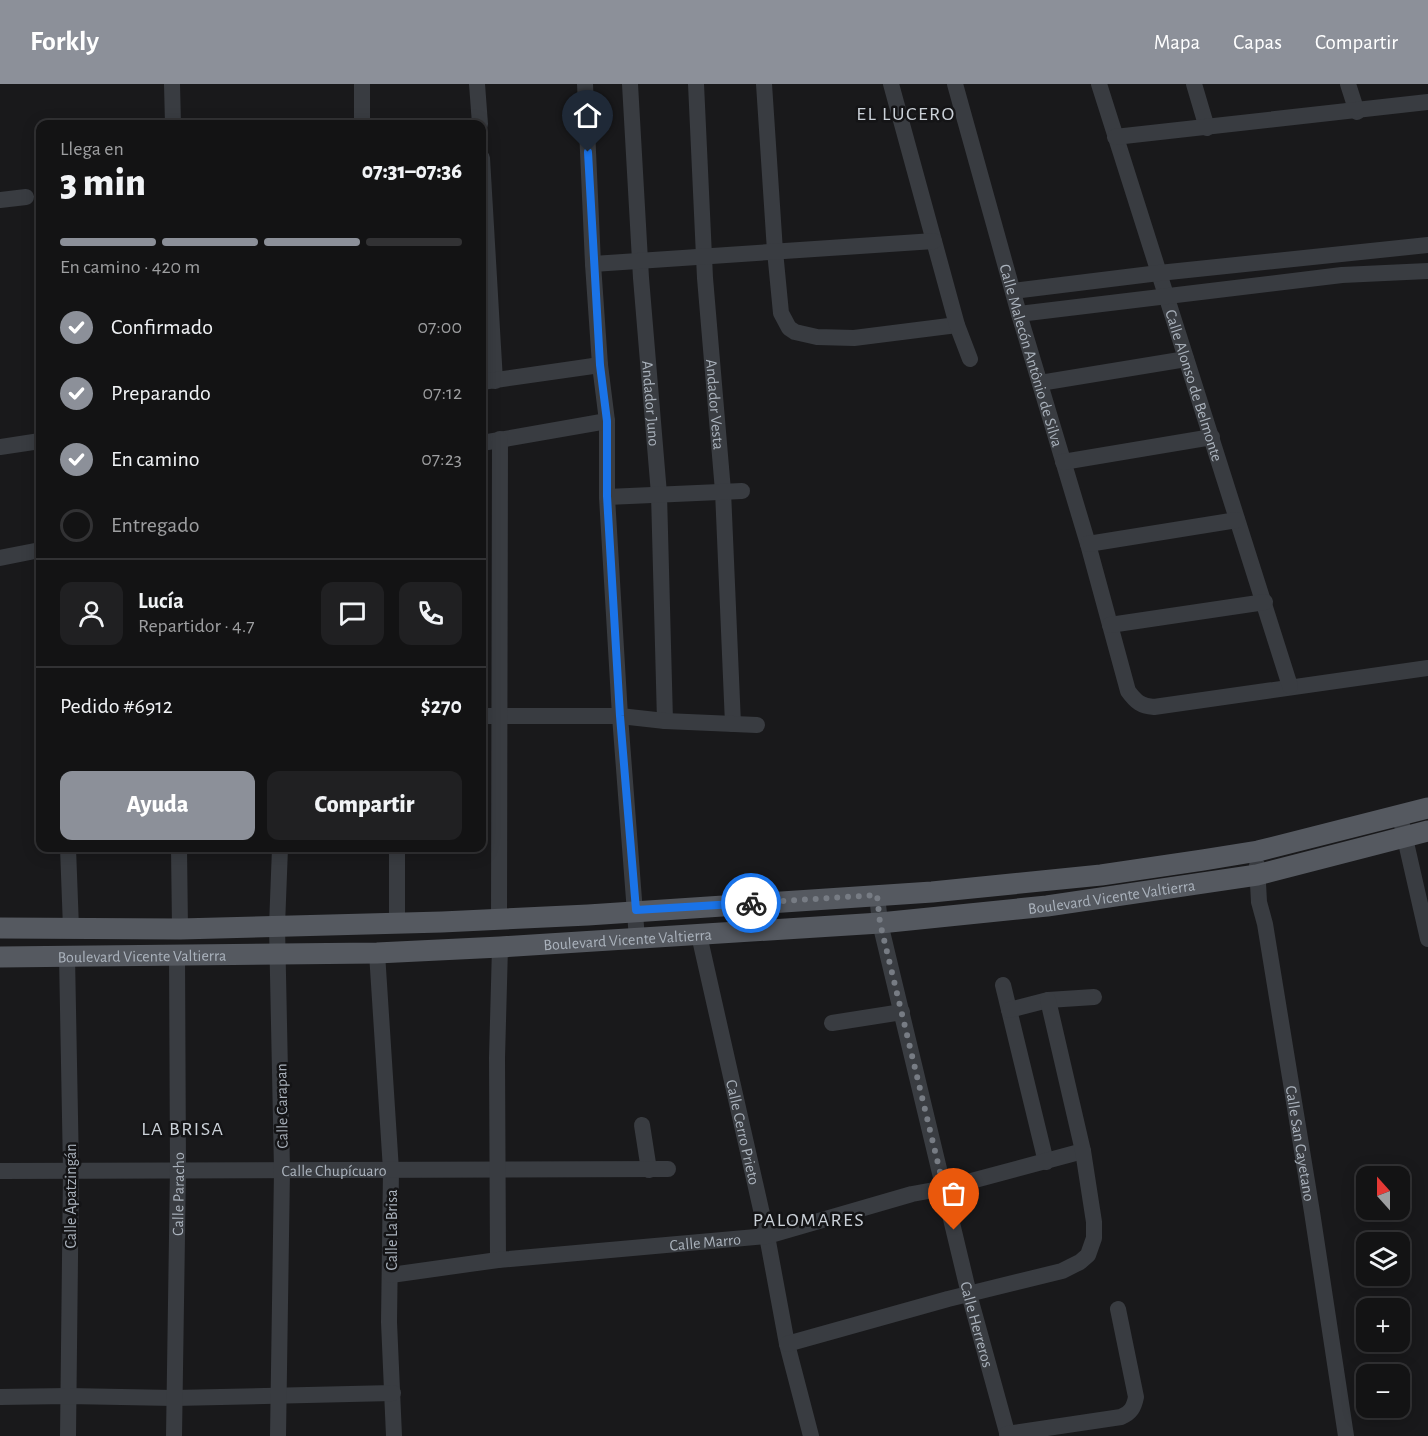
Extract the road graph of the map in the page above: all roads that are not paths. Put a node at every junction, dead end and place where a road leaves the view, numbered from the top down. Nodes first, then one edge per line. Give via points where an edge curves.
1 (172, 84) edge
2 (362, 84) edge
3 (477, 84) edge
4 (585, 84) edge
5 (630, 84) edge
6 (696, 84) edge
7 (764, 84) edge
8 (891, 84) edge
9 (955, 84) edge
10 (1100, 84) edge
11 (1194, 84) edge
12 (1348, 84) edge
13 (1428, 102) edge
14 (1357, 112) junction
15 (173, 120) edge
16 (362, 120) edge
17 (480, 120) edge
18 (1207, 128) junction
19 (1115, 137) junction
20 (26, 196) dead end
21 (0, 200) edge
22 (934, 241) junction
23 (1428, 245) edge
24 (775, 251) junction
25 (704, 255) junction
26 (640, 261) junction
27 (593, 264) junction
28 (1428, 271) edge
29 (1159, 273) junction
30 (1013, 291) junction
31 (1166, 296) junction
32 (486, 307) edge
33 (1019, 314) junction
34 (957, 326) junction
35 (970, 359) dead end
36 (1186, 359) junction
37 (600, 365) junction
38 (488, 382) edge
39 (1040, 383) junction
40 (607, 421) junction
41 (1212, 437) junction
42 (500, 440) junction
43 (36, 442) edge
44 (486, 442) edge
45 (0, 447) edge
46 (1063, 462) junction
47 (723, 491) junction
48 (742, 491) dead end
49 (659, 494) junction
50 (607, 496) junction
51 (1238, 520) junction
52 (1088, 544) junction
53 (36, 551) edge
54 (0, 558) edge
55 (1265, 602) junction
56 (1110, 625) junction
57 (1428, 668) edge
58 (1290, 686) junction
59 (486, 716) edge
60 (499, 716) junction
61 (620, 716) junction
62 (665, 721) junction
63 (733, 724) junction
64 (758, 724) dead end
65 (1428, 808) edge
66 (1399, 815) junction
67 (1428, 831) edge
68 (1405, 838) junction
69 (1258, 851) junction
70 (68, 852) edge
71 (179, 852) edge
72 (280, 852) edge
73 (397, 852) edge
74 (1257, 875) junction
75 (877, 895) junction
76 (636, 910) junction
77 (499, 919) junction
78 (397, 923) junction
79 (880, 923) junction
80 (276, 926) junction
81 (0, 928) edge
82 (71, 928) junction
83 (180, 929) junction
84 (699, 935) junction
85 (637, 939) junction
86 (1428, 939) edge
87 (500, 948) junction
88 (377, 953) junction
89 (177, 954) junction
90 (278, 955) junction
91 (67, 956) junction
92 (0, 957) edge
93 (1003, 985) dead end
94 (1094, 997) dead end
95 (1048, 1000) junction
96 (1008, 1010) junction
97 (902, 1012) junction
98 (832, 1023) dead end
99 (642, 1125) dead end
100 (1083, 1151) junction
101 (1046, 1162) junction
102 (498, 1168) junction
103 (178, 1169) junction
104 (668, 1169) dead end
105 (71, 1170) junction
106 (282, 1170) junction
107 (392, 1170) junction
108 (650, 1170) junction
109 (0, 1171) edge
110 (945, 1188) junction
111 (766, 1236) junction
112 (498, 1260) junction
113 (391, 1275) junction
114 (969, 1294) junction
115 (1118, 1310) dead end
116 (787, 1344) junction
117 (393, 1393) junction
118 (68, 1396) junction
119 (0, 1397) edge
120 (278, 1397) junction
121 (174, 1398) junction
122 (1006, 1431) edge
123 (68, 1436) edge
124 (174, 1436) edge
125 (278, 1436) edge
126 (394, 1436) edge
127 (811, 1436) edge
128 (1346, 1436) edge

1 - 15 street
2 - 16 street
3 - 17 street
4 - 27 street
5 - 26 street, Andador Juno
6 - 25 street, Andador Vesta
7 - 24 street
8 - 22 street
9 - 30 street, Calle Malecón Antônio de Silva
10 - 19 street, Calle Alonso de Belmonte
11 - 18 street
12 - 14 street
13 - 14 street
14 - 18 street
18 - 19 street
19 - 29 street, Calle Alonso de Belmonte
20 - 21 street
22 - 24 street
22 - 34 street
23 - 29 street
24 - 25 street
24 - 34 street via 781,313 795,332 854,338
25 - 26 street
25 - 47 street, Andador Vesta
26 - 27 street
26 - 49 street, Andador Juno
27 - 37 street
28 - 31 street via 1342,275
29 - 30 street
29 - 31 street, Calle Alonso de Belmonte
30 - 33 street, Calle Malecón Antônio de Silva
31 - 33 street
31 - 36 street, Calle Alonso de Belmonte
32 - 38 street
33 - 39 street, Calle Malecón Antônio de Silva
34 - 35 street
36 - 39 street
36 - 41 street, Calle Alonso de Belmonte
37 - 38 street
37 - 40 street
39 - 46 street, Calle Malecón Antônio de Silva
40 - 42 street
40 - 50 street
41 - 46 street
41 - 51 street, Calle Alonso de Belmonte
42 - 44 street
42 - 60 street
43 - 45 street
46 - 52 street, Calle Malecón Antônio de Silva
47 - 48 street
47 - 49 street
47 - 63 street, Andador Vesta
49 - 50 street
49 - 62 street, Andador Juno
50 - 61 street
51 - 52 street
51 - 55 street, Calle Alonso de Belmonte
52 - 56 street, Calle Malecón Antônio de Silva
53 - 54 street
55 - 56 street
55 - 58 street, Calle Alonso de Belmonte
56 - 58 street, Calle Malecón Antônio de Silva via 1128,691 1142,706
57 - 58 street
59 - 60 street
60 - 61 street
60 - 77 street
61 - 62 street
61 - 76 street
62 - 63 street
63 - 64 street
65 - 66 main road, Boulevard Vicente Valtierra
66 - 68 street
66 - 69 main road, Boulevard Vicente Valtierra
67 - 68 main road, Boulevard Vicente Valtierra
68 - 74 main road, Boulevard Vicente Valtierra
68 - 86 street
69 - 74 street, Calle San Cayetano
69 - 75 main road, Boulevard Vicente Valtierra via 1101,875
70 - 82 street
71 - 83 street
72 - 80 street, Calle Carapan
73 - 78 street
74 - 79 main road, Boulevard Vicente Valtierra via 1047,906
74 - 128 street, Calle San Cayetano
75 - 76 main road, Boulevard Vicente Valtierra
75 - 79 street, Calle Herreros
76 - 77 main road, Boulevard Vicente Valtierra
76 - 85 street
77 - 78 main road, Boulevard Vicente Valtierra
78 - 80 main road, Boulevard Vicente Valtierra
79 - 84 main road, Boulevard Vicente Valtierra
79 - 97 street, Calle Herreros
80 - 83 main road, Boulevard Vicente Valtierra
80 - 90 street, Calle Carapan
81 - 82 main road, Boulevard Vicente Valtierra
82 - 83 main road, Boulevard Vicente Valtierra
84 - 85 main road, Boulevard Vicente Valtierra
84 - 111 street, Calle Cerro Prieto
85 - 87 main road, Boulevard Vicente Valtierra
87 - 88 main road, Boulevard Vicente Valtierra
87 - 102 street
88 - 90 main road, Boulevard Vicente Valtierra
88 - 107 street, Calle La Brisa
89 - 90 main road, Boulevard Vicente Valtierra
89 - 91 main road, Boulevard Vicente Valtierra
89 - 103 street, Calle Paracho
90 - 106 street, Calle Carapan
91 - 92 main road, Boulevard Vicente Valtierra
91 - 105 street, Calle Apatzingán
93 - 96 street
94 - 95 street
95 - 96 street
95 - 100 street
96 - 101 street
97 - 98 street
97 - 110 street, Calle Herreros
99 - 108 street
100 - 101 street, Calle Marro
100 - 114 street via 1095,1232 1091,1248 1080,1262 1062,1271
101 - 110 street, Calle Marro
102 - 107 street, Calle Chupícuaro
102 - 108 street, Calle Chupícuaro
102 - 112 street
103 - 105 street, Calle Chupícuaro
103 - 106 street, Calle Chupícuaro
103 - 121 street, Calle Paracho
104 - 108 street, Calle Chupícuaro
105 - 109 street, Calle Chupícuaro
105 - 118 street, Calle Apatzingán
106 - 107 street, Calle Chupícuaro
106 - 120 street, Calle Carapan
107 - 113 street, Calle La Brisa
110 - 111 street, Calle Marro
110 - 114 street, Calle Herreros
111 - 112 street, Calle Marro
111 - 116 street, Calle Cerro Prieto
112 - 113 street, Calle Marro
113 - 117 street, Calle La Brisa
114 - 116 street
114 - 122 street, Calle Herreros
115 - 122 street via 1136,1397 1133,1409 1121,1417
116 - 127 street, Calle Cerro Prieto
117 - 120 street
117 - 126 street, Calle La Brisa
118 - 119 street
118 - 121 street
118 - 123 street, Calle Apatzingán
120 - 121 street
120 - 125 street, Calle Carapan
121 - 124 street, Calle Paracho

